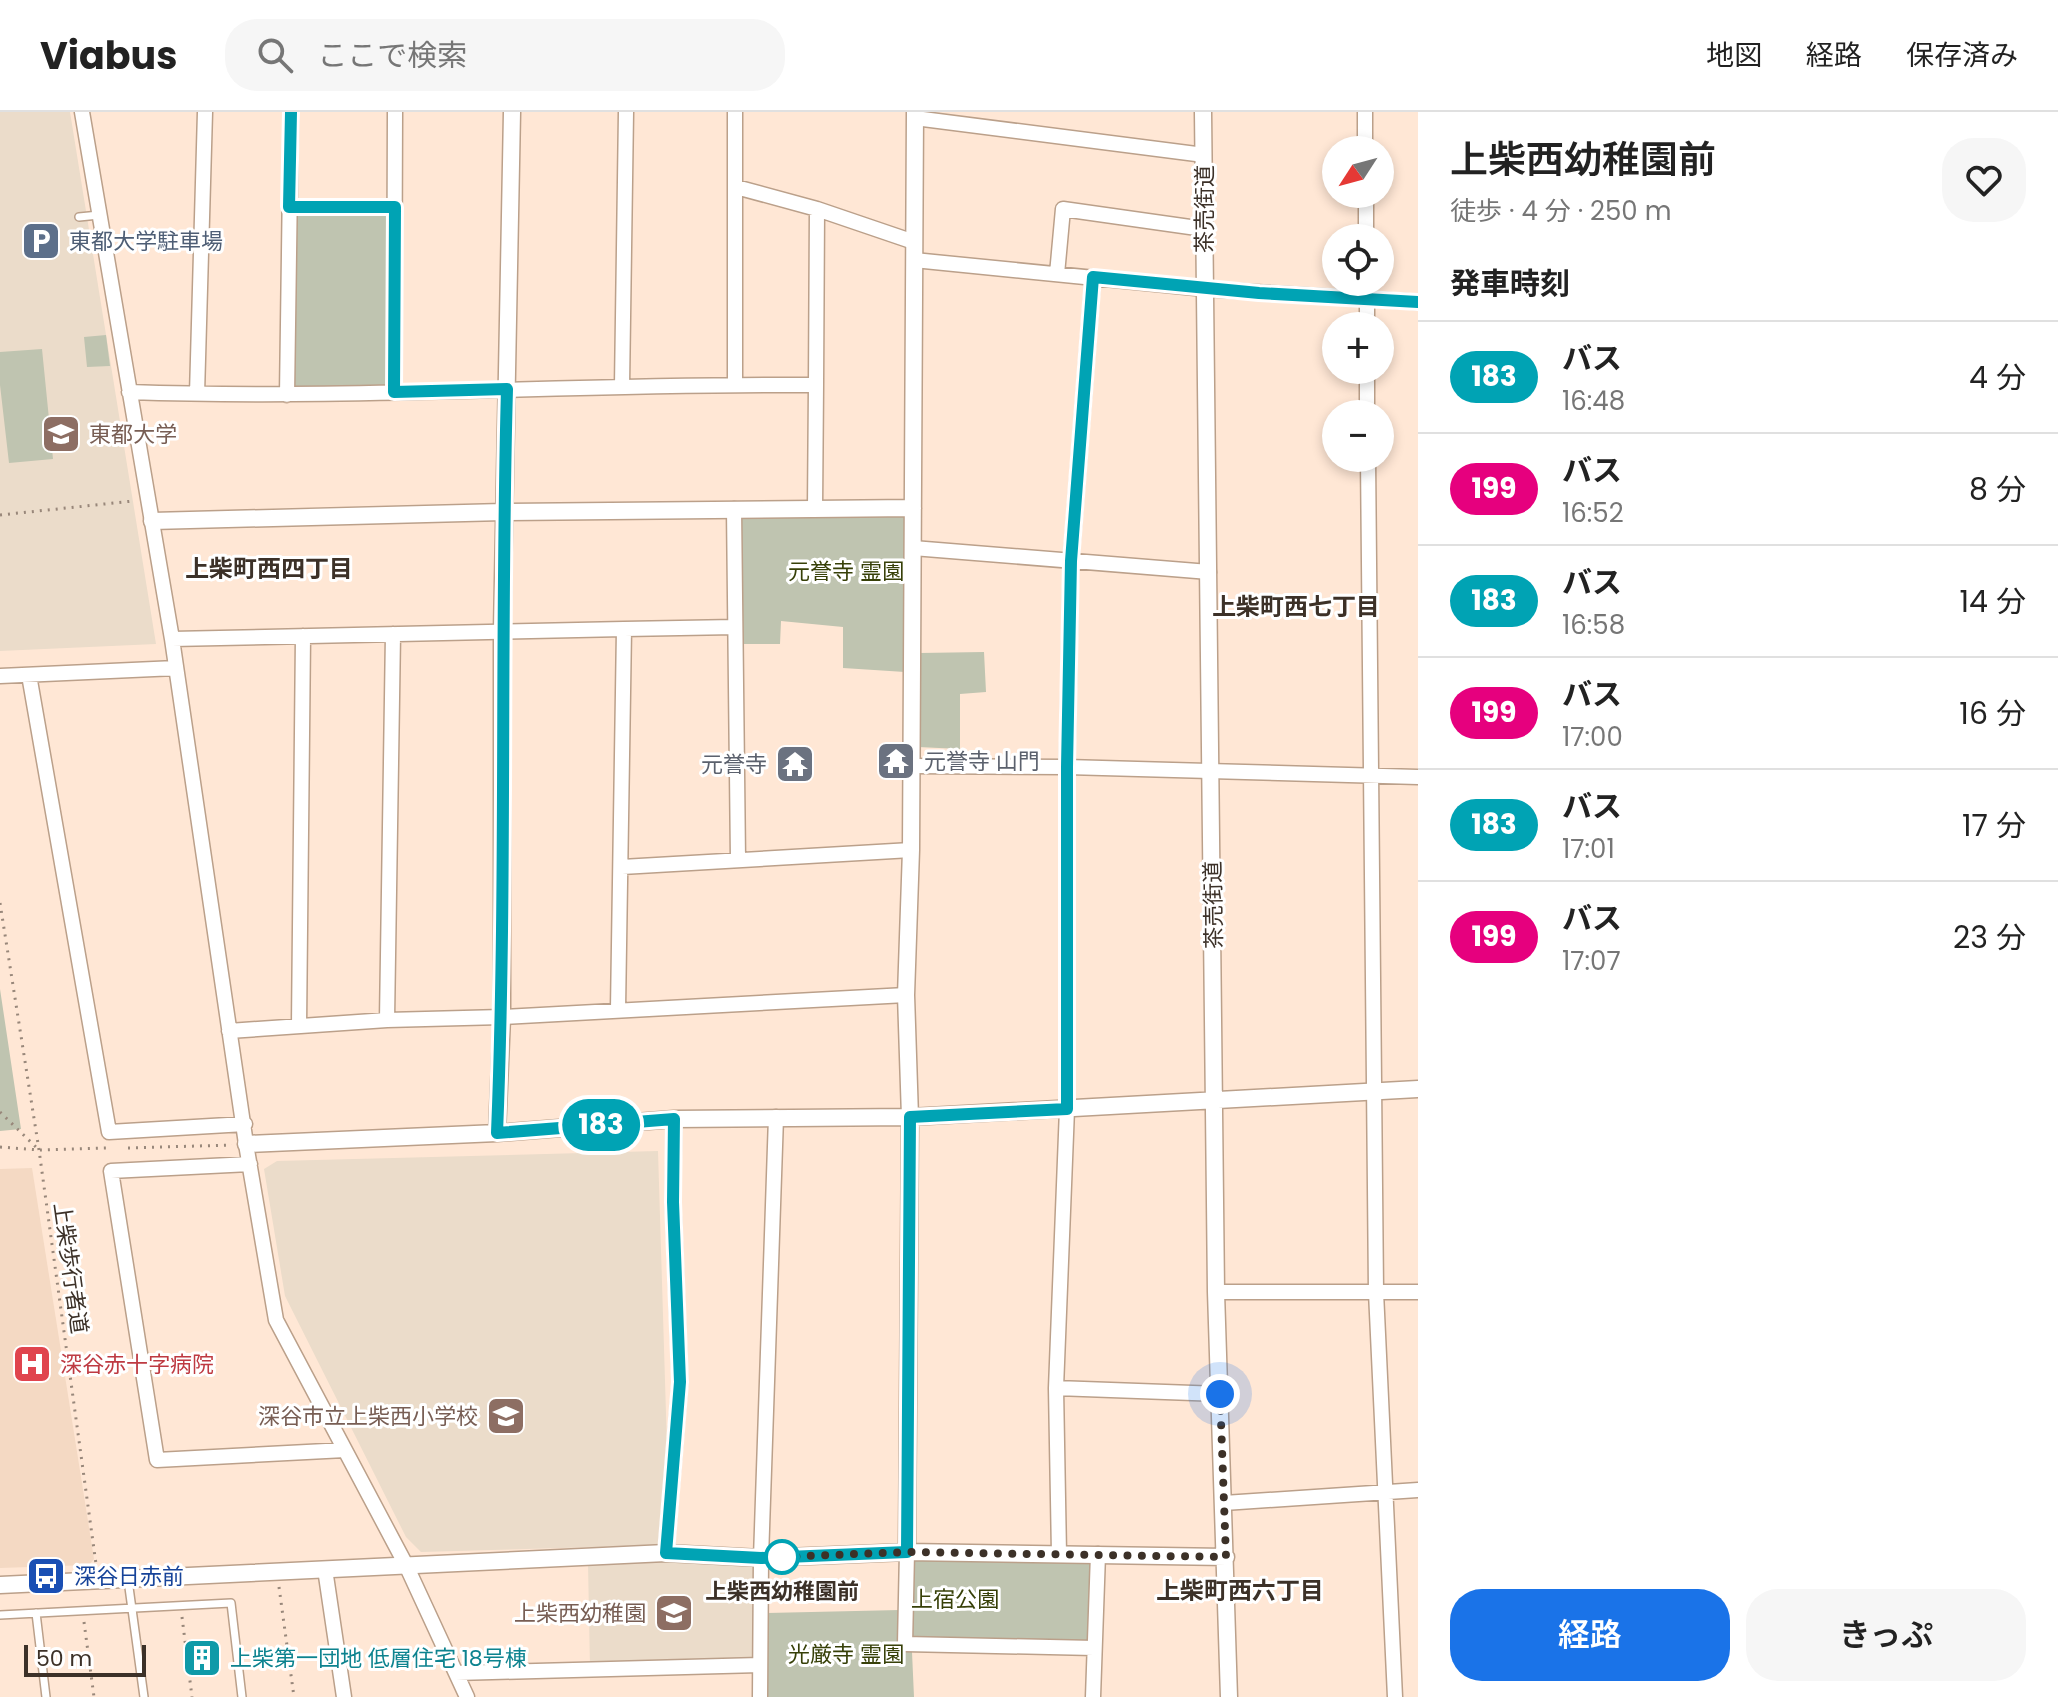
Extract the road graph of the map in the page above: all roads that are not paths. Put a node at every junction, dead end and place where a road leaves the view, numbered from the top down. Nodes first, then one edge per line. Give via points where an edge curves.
1 (82, 112) edge
2 (205, 112) edge
3 (291, 112) edge
4 (395, 112) edge
5 (512, 112) edge
6 (626, 112) edge
7 (735, 112) edge
8 (1203, 112) edge
9 (1365, 112) edge
10 (915, 115) edge
11 (1365, 136) edge
12 (1204, 155) junction
13 (736, 187) junction
14 (289, 207) junction
15 (395, 207) junction
16 (817, 209) junction
17 (99, 215) junction
18 (79, 217) dead end
19 (1204, 229) junction
20 (914, 242) junction
21 (914, 260) junction
22 (1057, 274) junction
23 (1093, 277) junction
24 (1205, 289) junction
25 (1367, 296) edge
26 (1367, 301) junction
27 (1418, 302) edge
28 (1367, 312) edge
29 (735, 384) junction
30 (816, 385) junction
31 (622, 386) junction
32 (507, 389) junction
33 (129, 392) junction
34 (394, 392) junction
35 (197, 394) junction
36 (287, 395) junction
37 (1368, 472) edge
38 (815, 508) junction
39 (913, 508) junction
40 (734, 509) junction
41 (503, 512) junction
42 (152, 521) junction
43 (913, 548) junction
44 (1071, 561) junction
45 (1209, 572) junction
46 (735, 627) junction
47 (624, 629) junction
48 (502, 631) junction
49 (393, 634) junction
50 (303, 636) junction
51 (172, 639) junction
52 (176, 668) junction
53 (29, 675) junction
54 (0, 676) edge
55 (910, 766) junction
56 (1067, 767) junction
57 (1211, 770) junction
58 (1370, 774) junction
59 (1418, 777) edge
60 (911, 850) junction
61 (738, 860) junction
62 (622, 867) junction
63 (906, 995) junction
64 (618, 1009) junction
65 (502, 1017) junction
66 (387, 1020) junction
67 (299, 1026) junction
68 (229, 1031) junction
69 (1418, 1089) edge
70 (1374, 1091) junction
71 (1215, 1101) junction
72 (1067, 1109) junction
73 (776, 1117) junction
74 (910, 1117) junction
75 (674, 1119) junction
76 (245, 1124) junction
77 (497, 1133) junction
78 (246, 1144) junction
79 (250, 1164) junction
80 (1216, 1292) junction
81 (1376, 1292) junction
82 (1418, 1292) edge
83 (1056, 1388) junction
84 (1220, 1394) junction
85 (345, 1450) junction
86 (1418, 1490) edge
87 (1385, 1491) junction
88 (1224, 1503) junction
89 (907, 1552) junction
90 (666, 1553) junction
91 (1059, 1554) junction
92 (1098, 1554) junction
93 (1226, 1557) junction
94 (761, 1558) junction
95 (406, 1565) junction
96 (325, 1569) junction
97 (128, 1579) junction
98 (0, 1585) edge
99 (132, 1608) junction
100 (36, 1613) junction
101 (0, 1615) edge
102 (1094, 1648) junction
103 (760, 1665) junction
104 (456, 1673) junction
105 (46, 1697) edge
106 (144, 1697) edge
107 (242, 1697) edge
108 (344, 1697) edge
109 (467, 1697) edge
110 (760, 1697) edge
111 (1093, 1697) edge
112 (1229, 1697) edge
113 (1395, 1697) edge

1 - 17 street
2 - 35 street
3 - 14 street
4 - 15 street
5 - 32 street
6 - 31 street
7 - 13 street
8 - 12 street, 茶売街道
9 - 11 street
10 - 12 street
10 - 20 street
12 - 19 street, 茶売街道
13 - 16 street
13 - 29 street
14 - 15 street
14 - 36 street
15 - 34 street
16 - 20 street
16 - 30 street
17 - 18 lane
17 - 33 street
19 - 22 street via 1063,209
19 - 24 street, 茶売街道
20 - 21 street
21 - 22 street
21 - 39 street
22 - 23 street
23 - 24 street
23 - 44 street
24 - 26 street
24 - 45 street, 茶売街道
25 - 26 street
26 - 27 street
26 - 28 street
29 - 30 street
29 - 31 street
30 - 38 street
31 - 32 street
32 - 34 street
32 - 41 street
33 - 35 street
33 - 42 street
34 - 36 street
35 - 36 street
37 - 58 street
38 - 39 street
38 - 40 street
39 - 43 street
40 - 41 street
40 - 46 street
41 - 42 street
41 - 48 street
42 - 51 street
43 - 44 street
43 - 55 street
44 - 45 street
44 - 56 street
45 - 57 street, 茶売街道
46 - 47 street
46 - 61 street
47 - 48 street
47 - 62 street
48 - 49 street
48 - 65 street
49 - 50 street
49 - 66 street
50 - 51 street
50 - 67 street
51 - 52 street
52 - 53 street
52 - 68 street
53 - 54 street
53 - 76 street via 109,1132
55 - 56 street
55 - 60 street
56 - 57 street
56 - 72 street
57 - 58 street
57 - 71 street, 茶売街道
58 - 59 street
58 - 70 street
60 - 61 street
60 - 63 street
61 - 62 street
62 - 64 street
63 - 64 street
63 - 74 street
64 - 65 street
65 - 66 street
65 - 77 street
66 - 67 street
67 - 68 street
68 - 76 street
69 - 70 street
70 - 71 street
70 - 81 street
71 - 72 street
71 - 80 street, 茶売街道
72 - 74 street
72 - 83 street
73 - 74 street
73 - 75 street
73 - 94 street
74 - 89 street
75 - 77 street
75 - 90 street via 680,1382
76 - 78 street
77 - 78 street
78 - 79 street
79 - 85 street via 276,1320
79 - 85 street via 111,1171 157,1460
80 - 81 street
80 - 84 street, 茶売街道
81 - 82 street
81 - 87 street
83 - 84 street
83 - 91 street
84 - 88 street, 茶売街道
85 - 95 street
86 - 87 street
87 - 88 street
87 - 113 street
88 - 93 street, 茶売街道
89 - 91 street
89 - 94 street
89 - 102 street via 905,1644
90 - 94 street
90 - 95 street
91 - 92 street
92 - 93 street
92 - 102 street
93 - 112 street, 茶売街道
94 - 103 street
95 - 96 street
95 - 104 street
96 - 97 street
96 - 108 street
97 - 98 street
97 - 99 lane
99 - 100 lane
99 - 106 lane
99 - 107 lane via 231,1603
100 - 101 lane
100 - 105 lane
102 - 111 street
103 - 104 street
103 - 110 street
104 - 109 street

